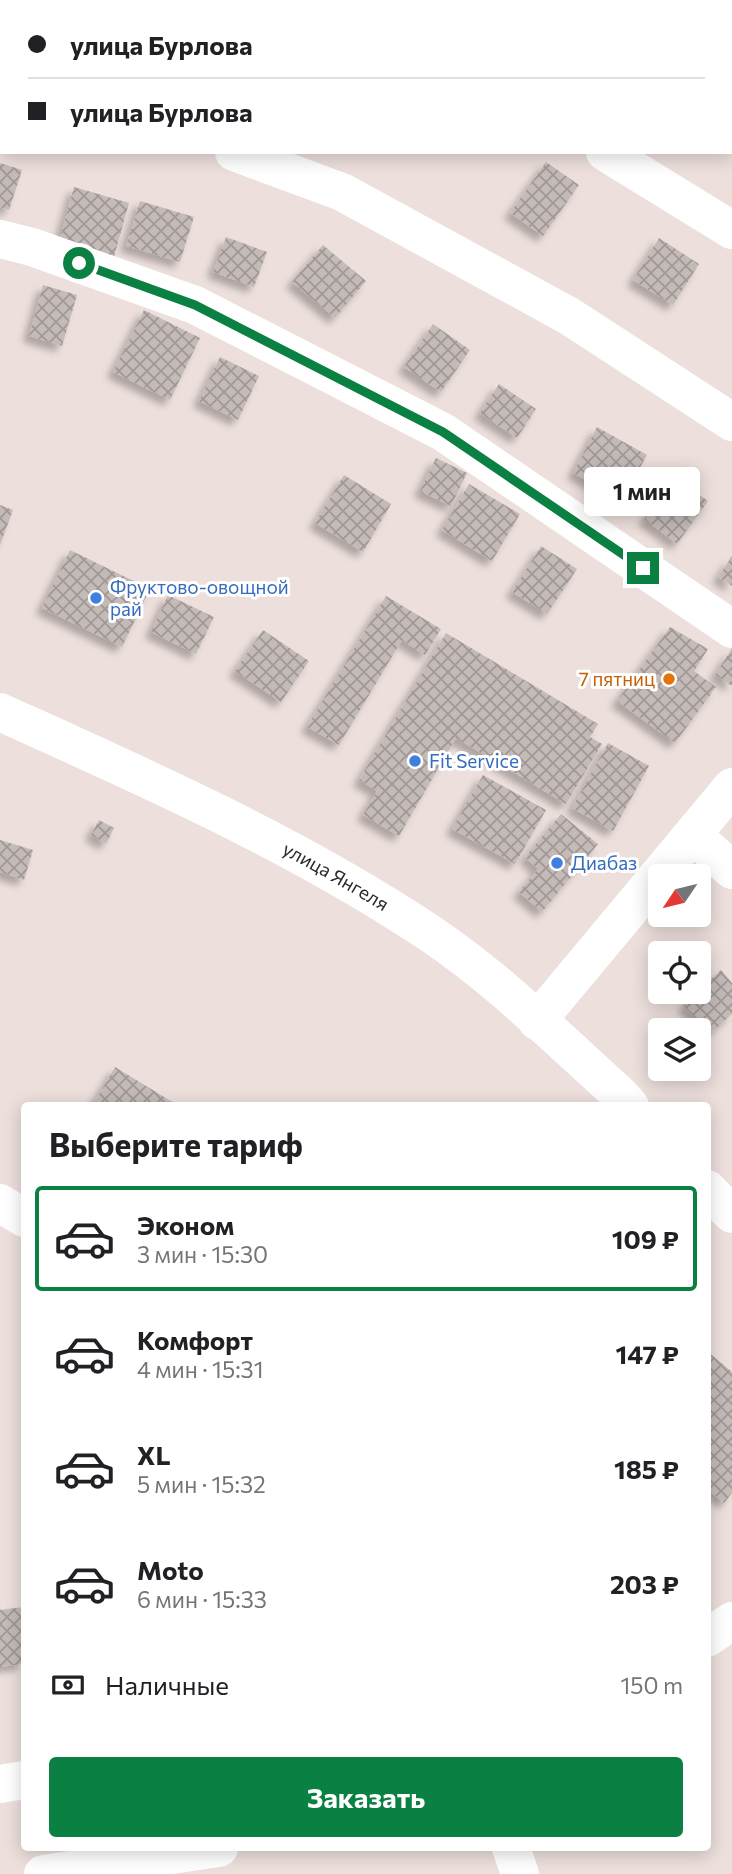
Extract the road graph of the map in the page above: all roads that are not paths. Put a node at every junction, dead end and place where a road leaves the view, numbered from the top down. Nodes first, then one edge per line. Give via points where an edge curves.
1 (239, 154) edge
2 (608, 154) edge
3 (732, 230) edge
4 (0, 239) edge
5 (732, 422) edge
6 (732, 629) edge
7 (0, 712) edge
8 (732, 787) edge
9 (693, 835) junction
10 (732, 870) edge
11 (537, 1021) junction
12 (626, 1102) edge
13 (711, 1193) edge
14 (0, 1203) edge
15 (732, 1214) edge
16 (21, 1216) edge
17 (732, 1620) edge
18 (711, 1635) edge
19 (21, 1780) edge
20 (0, 1784) edge
21 (199, 1851) edge
22 (512, 1851) edge
23 (43, 1874) edge
24 (520, 1874) edge

1 - 5 street via 342,192 569,316
2 - 3 street
4 - 6 street via 195,305 443,432
7 - 11 street, улица Янгеля via 156,782 349,883 430,933
8 - 9 street
9 - 10 street
9 - 11 street
11 - 12 street, улица Янгеля
13 - 15 street
14 - 16 street
17 - 18 street
19 - 20 street
21 - 23 street
22 - 24 street

